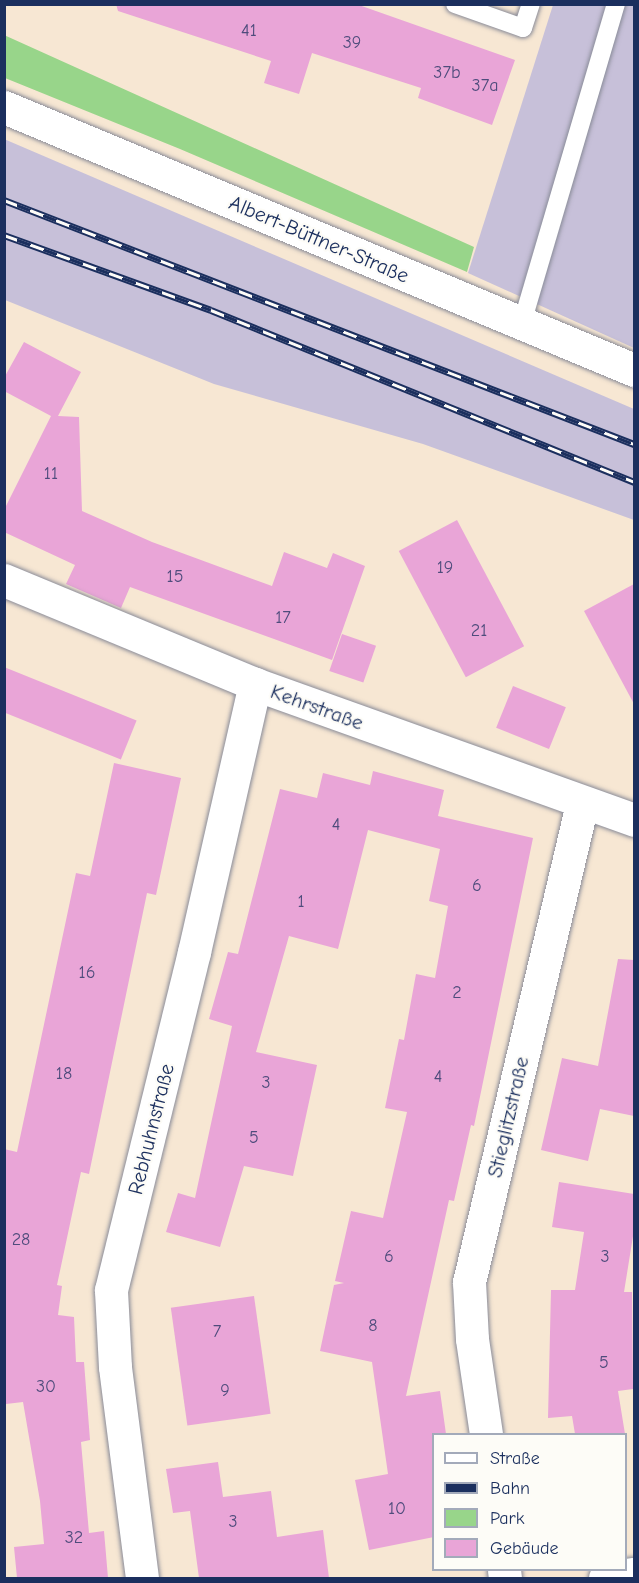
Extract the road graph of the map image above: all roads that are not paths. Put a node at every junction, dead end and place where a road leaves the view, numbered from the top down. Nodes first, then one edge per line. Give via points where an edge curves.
1 (455, 4) edge
2 (531, 4) edge
3 (616, 4) edge
4 (4, 107) edge
5 (522, 323) junction
6 (634, 370) edge
7 (4, 580) edge
8 (255, 684) junction
9 (582, 803) junction
10 (634, 820) edge
11 (486, 1433) edge
12 (634, 1574) edge
13 (142, 1578) edge
14 (606, 1578) edge

1 - 2 lane via 523,28
3 - 5 lane
4 - 5 street, Albert-Büttner-Straße
5 - 6 street, Albert-Büttner-Straße
7 - 8 street, Kehrstraße
8 - 9 street, Kehrstraße
8 - 13 street, Rebhuhnstraße via 192,963 111,1290 115,1367
9 - 10 street, Kehrstraße
9 - 11 street, Stieglitzstraße via 469,1282 472,1339
12 - 14 street

